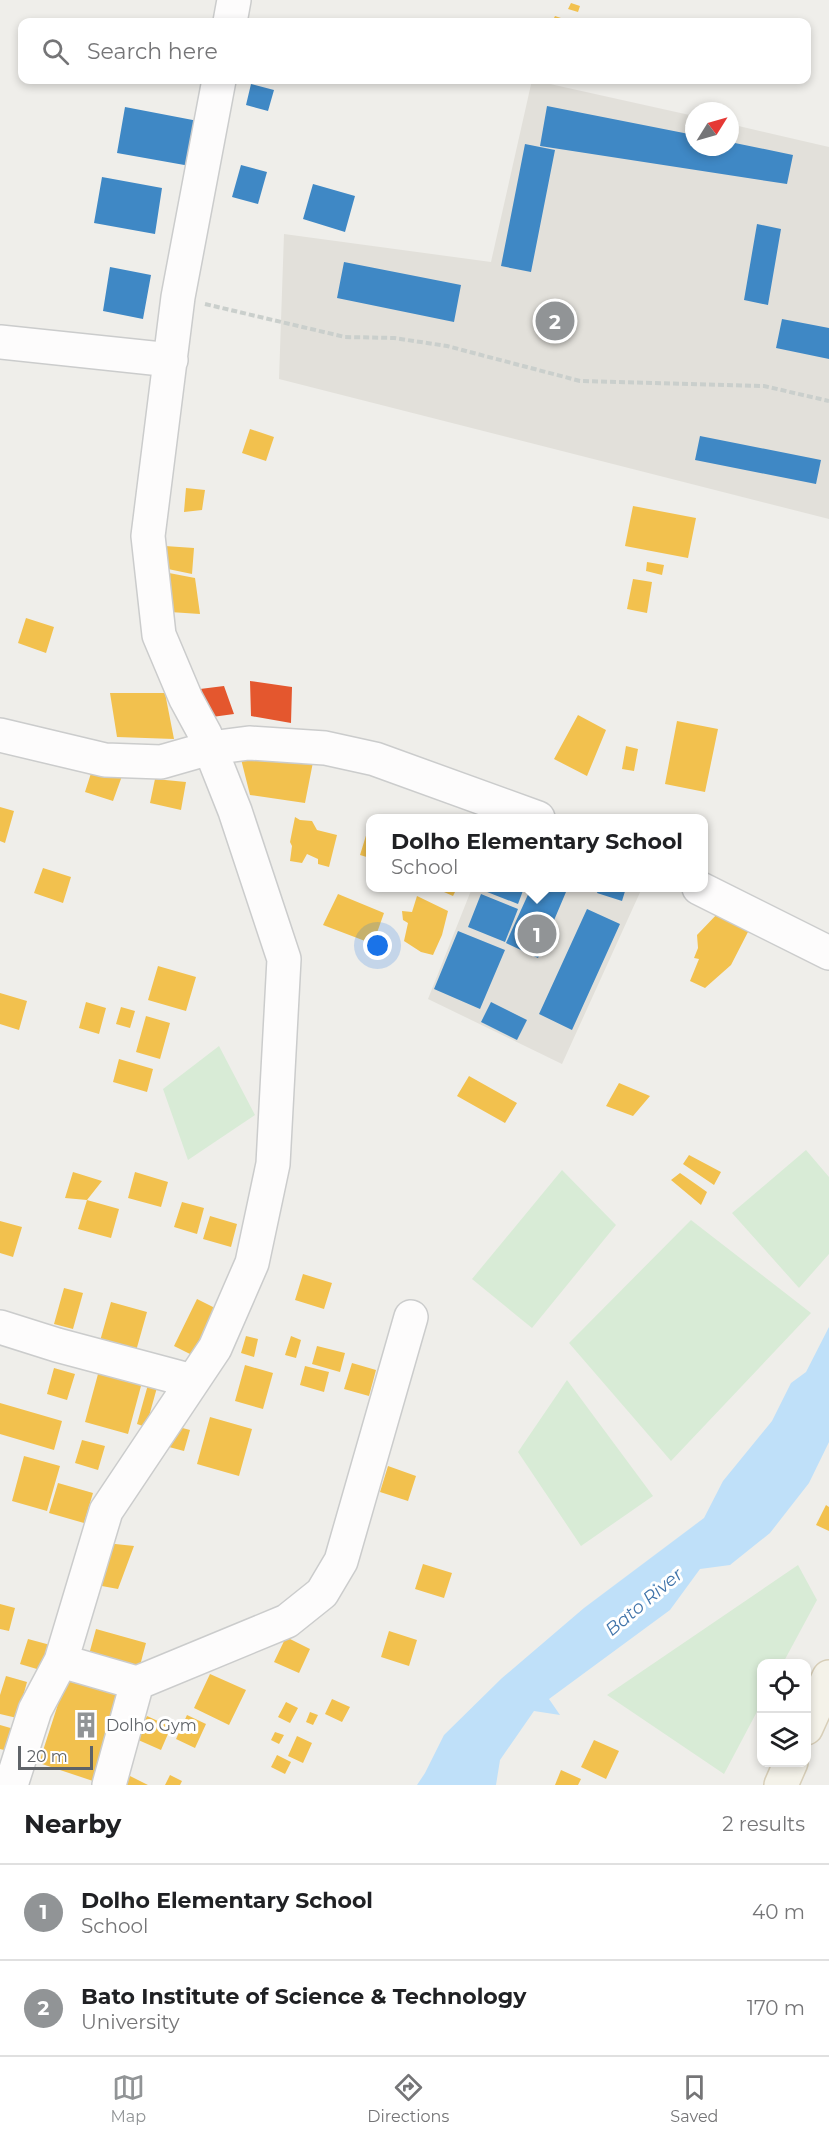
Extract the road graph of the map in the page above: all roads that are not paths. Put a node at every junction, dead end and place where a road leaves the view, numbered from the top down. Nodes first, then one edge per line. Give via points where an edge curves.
1 (234, 0) edge
2 (231, 18) edge
3 (218, 84) edge
4 (0, 342) edge
5 (171, 360) junction
6 (0, 735) edge
7 (210, 748) junction
8 (524, 814) edge
9 (707, 892) edge
10 (829, 953) edge
11 (411, 1317) dead end
12 (0, 1327) edge
13 (192, 1382) junction
14 (61, 1661) junction
15 (829, 1677) edge
16 (137, 1683) junction
17 (811, 1719) edge
18 (789, 1767) edge
19 (11, 1785) edge
20 (109, 1785) edge
21 (781, 1785) edge

1 - 2 street
3 - 5 street via 178,297
4 - 5 street
5 - 7 street via 148,536 159,635
6 - 7 street via 105,760 161,762
7 - 8 street via 249,743 325,748 375,759
7 - 13 street via 284,959 273,1164 252,1263 215,1348
9 - 10 street
11 - 16 street via 341,1561 322,1593 287,1621
12 - 13 street
13 - 14 street via 106,1511
14 - 16 street
14 - 19 street via 35,1710
15 - 17 main road
16 - 20 street
18 - 21 main road

